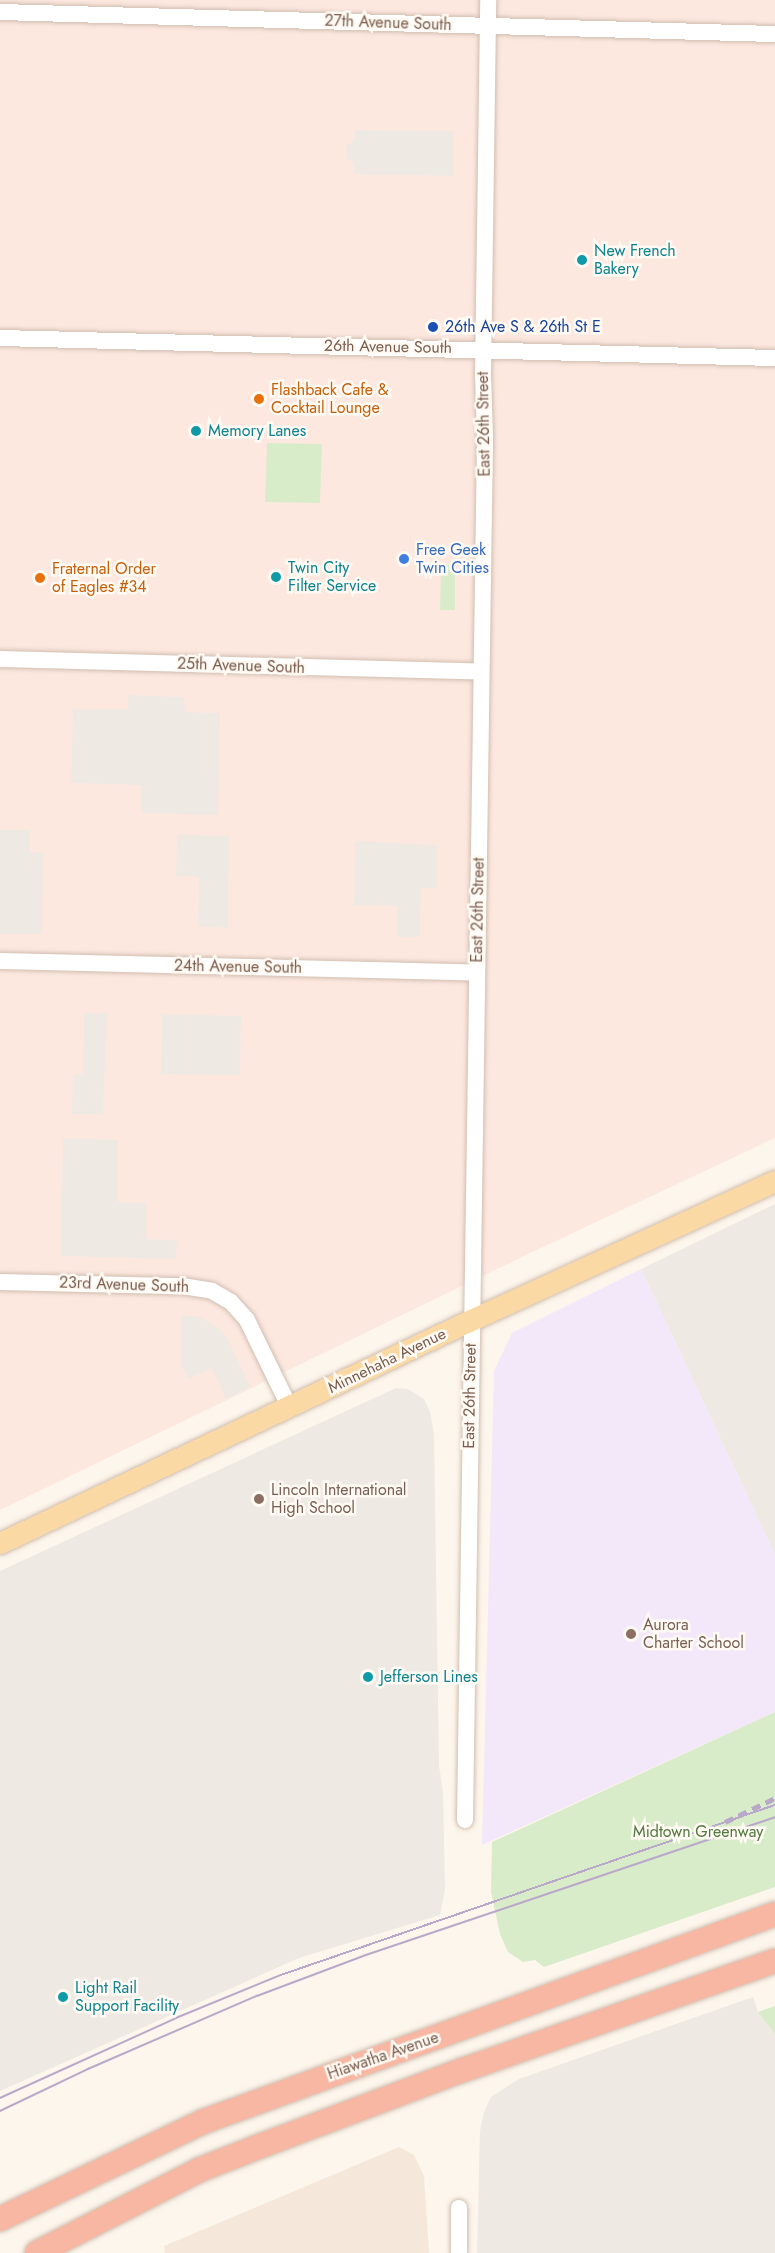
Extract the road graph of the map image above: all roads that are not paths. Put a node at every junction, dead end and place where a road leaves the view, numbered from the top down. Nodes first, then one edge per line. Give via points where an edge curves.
1 (488, 0) edge
2 (0, 12) edge
3 (487, 27) junction
4 (775, 34) edge
5 (0, 338) edge
6 (483, 350) junction
7 (775, 358) edge
8 (0, 659) edge
9 (481, 672) junction
10 (0, 961) edge
11 (477, 973) junction
12 (775, 1181) edge
13 (0, 1282) edge
14 (471, 1320) junction
15 (290, 1408) junction
16 (0, 1543) edge
17 (465, 1820) dead end
18 (775, 1914) edge
19 (775, 1960) edge
20 (205, 2121) junction
21 (0, 2204) edge
22 (459, 2208) dead end
23 (0, 2219) edge
24 (36, 2253) edge
25 (459, 2253) edge

1 - 3 street, East 26th Street
2 - 3 street, 27th Avenue South
3 - 4 street, 27th Avenue South
3 - 6 street, East 26th Street
5 - 6 street, 26th Avenue South
6 - 7 street, 26th Avenue South
6 - 9 street, East 26th Street
8 - 9 street, 25th Avenue South
9 - 11 street, East 26th Street
10 - 11 street, 24th Avenue South
11 - 14 street, East 26th Street
12 - 14 main road, Minnehaha Avenue
13 - 15 street, 23rd Avenue South via 182,1286 212,1291 231,1302 247,1320
14 - 15 main road, Minnehaha Avenue
14 - 17 street, East 26th Street
15 - 16 main road, Minnehaha Avenue
18 - 20 highway, Hiawatha Avenue
19 - 24 highway via 463,2070 199,2170
20 - 21 highway
20 - 23 highway, Hiawatha Avenue
22 - 25 street

